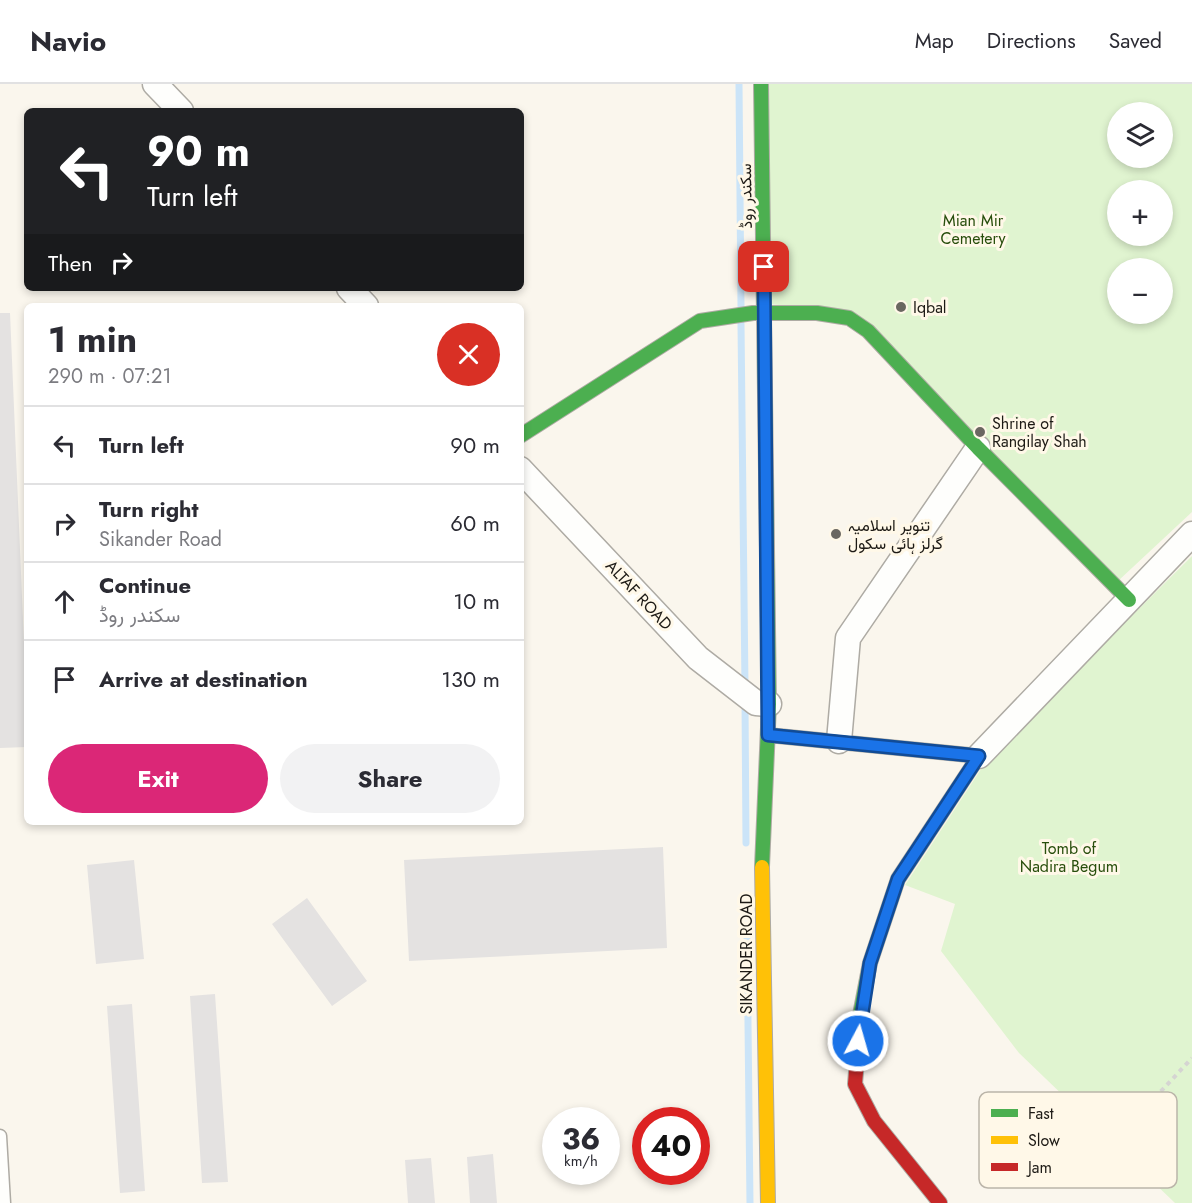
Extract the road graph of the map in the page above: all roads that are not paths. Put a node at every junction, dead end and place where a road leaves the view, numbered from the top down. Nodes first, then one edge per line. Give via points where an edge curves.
1 (155, 84) edge
2 (761, 84) edge
3 (178, 108) edge
4 (352, 291) edge
5 (363, 303) edge
6 (765, 312) junction
7 (524, 433) edge
8 (978, 448) junction
9 (524, 473) edge
10 (1192, 534) edge
11 (1129, 600) junction
12 (762, 704) junction
13 (768, 735) junction
14 (839, 741) junction
15 (979, 756) junction
16 (0, 1136) edge
17 (4, 1203) edge
18 (768, 1203) edge
19 (939, 1203) edge

1 - 3 street
2 - 6 street, سکندر روڈ
4 - 5 street
6 - 7 street via 720,315 700,321
6 - 8 street via 850,318 868,331
6 - 12 street, سکندر روڈ
8 - 11 street
8 - 14 street via 848,638
9 - 12 street, ALTAF ROAD via 698,658
10 - 11 street
11 - 15 street
12 - 13 street, SIKANDER ROAD
13 - 14 street
13 - 18 street, SIKANDER ROAD via 762,848
14 - 15 street
15 - 19 street via 898,879 870,963 860,1020 855,1084 874,1121
16 - 17 lane

